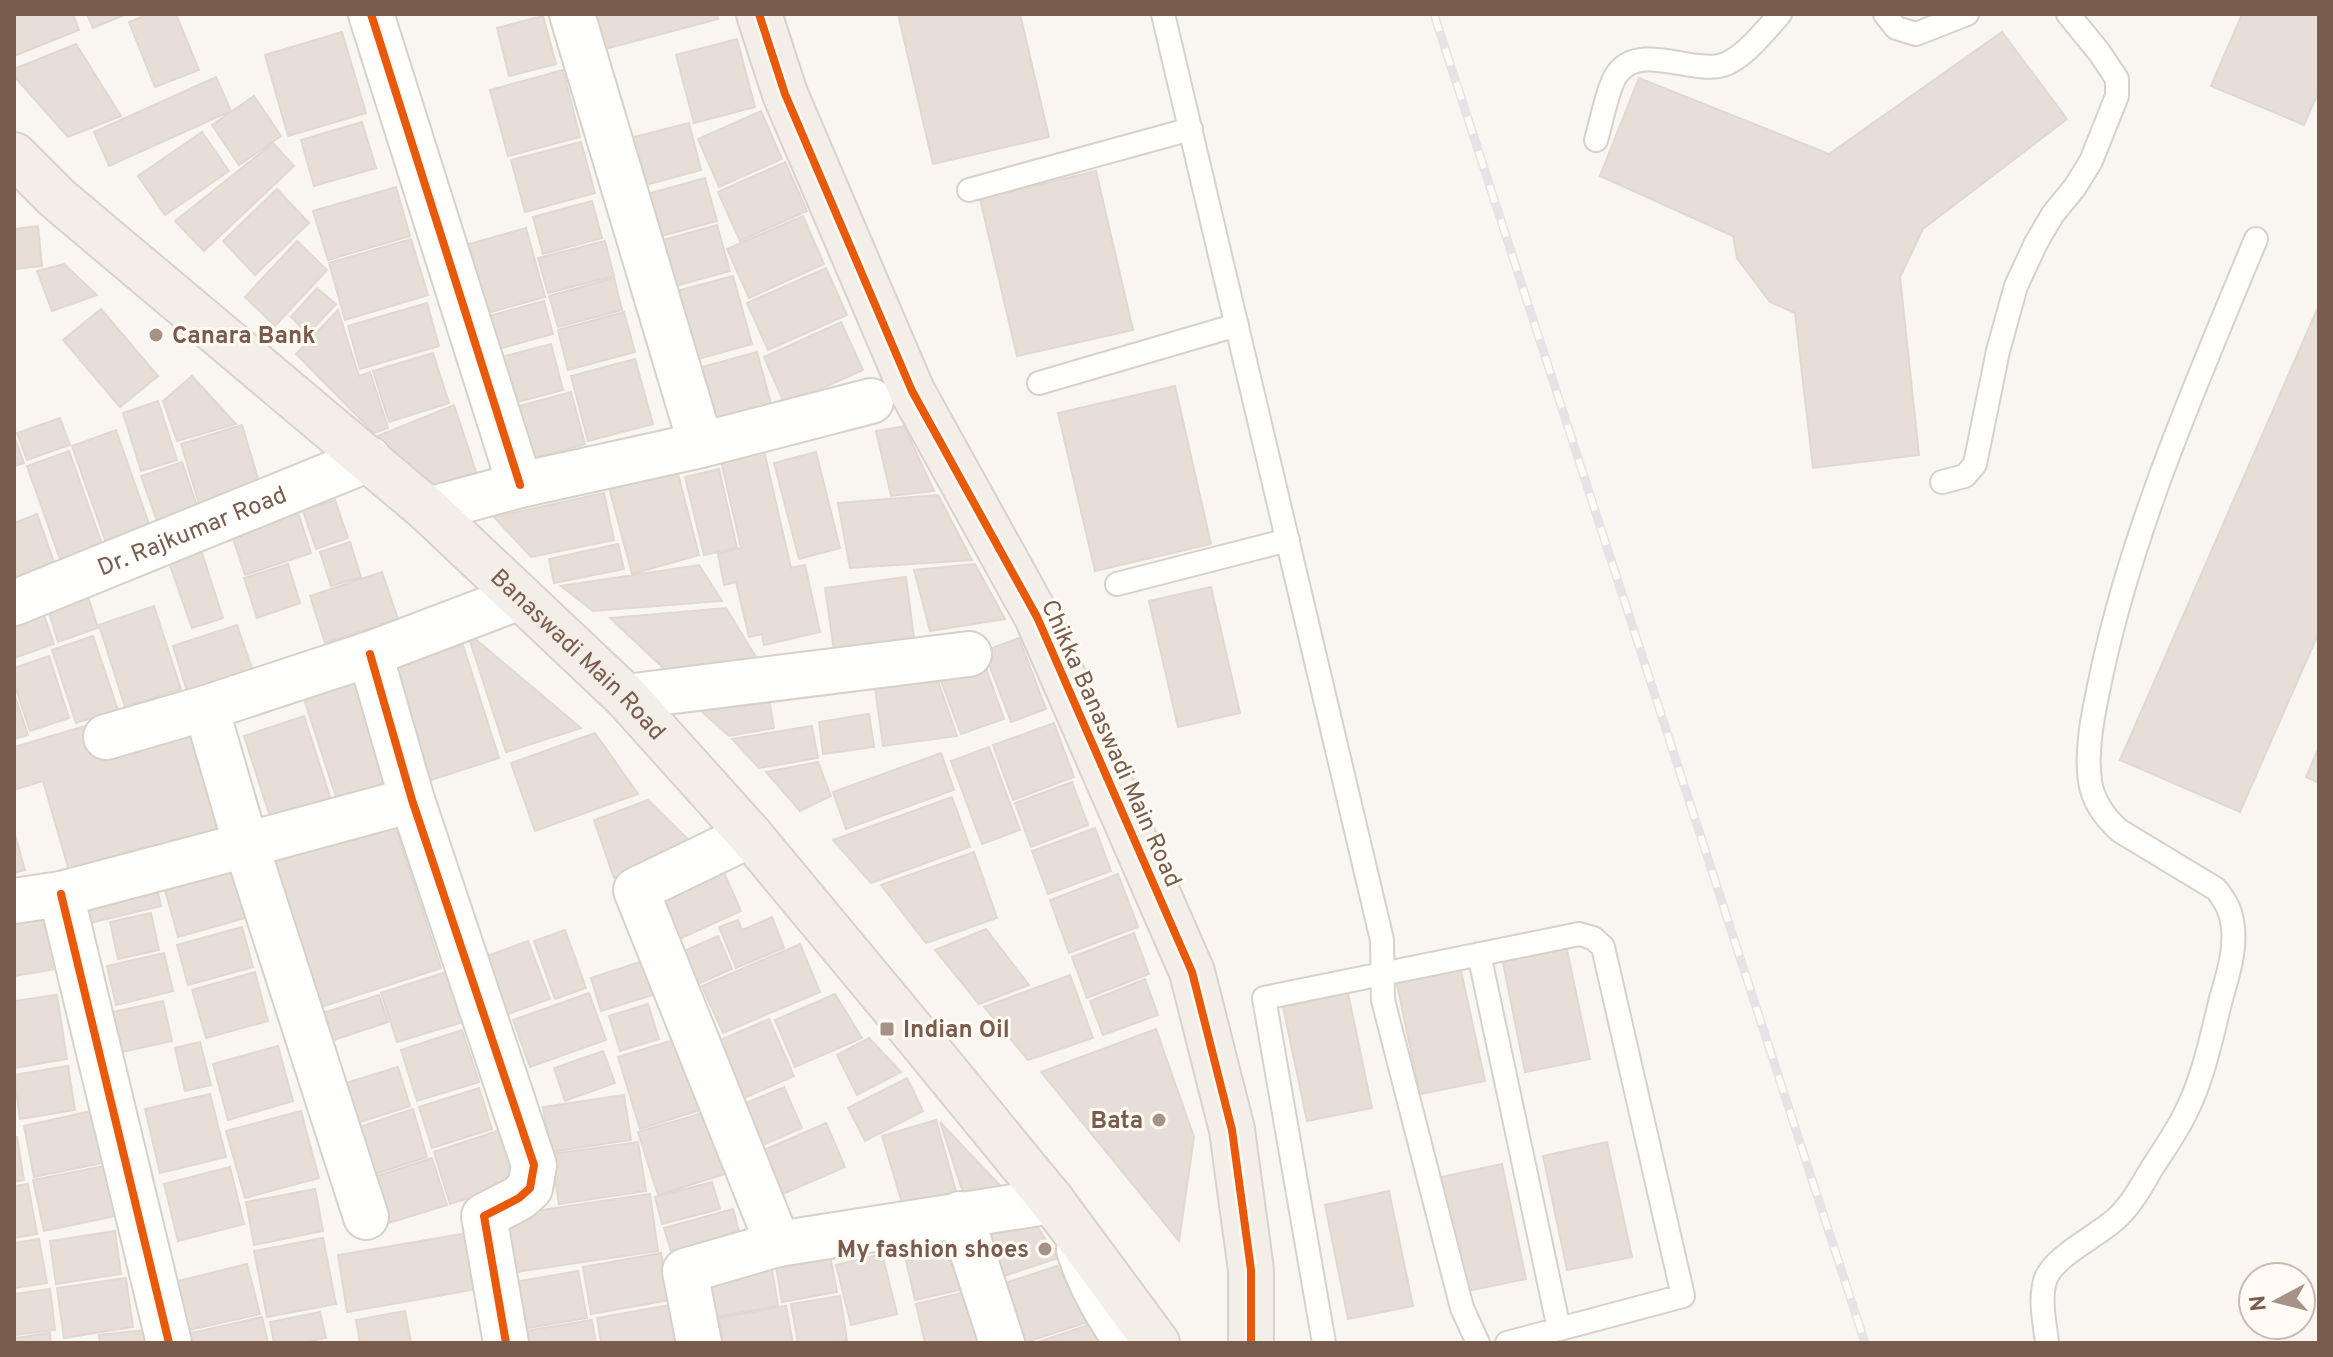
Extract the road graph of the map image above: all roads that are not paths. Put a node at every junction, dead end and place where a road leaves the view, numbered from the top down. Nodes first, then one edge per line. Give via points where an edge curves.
1 (371, 14) edge
2 (572, 14) edge
3 (759, 14) edge
4 (1163, 14) edge
5 (1780, 14) edge
6 (1885, 14) edge
7 (1967, 14) edge
8 (2068, 14) edge
9 (1191, 129) junction
10 (1596, 140) dead end
11 (14, 155) edge
12 (969, 190) dead end
13 (2256, 239) dead end
14 (1237, 325) junction
15 (1039, 383) dead end
16 (871, 401) dead end
17 (701, 445) junction
18 (369, 459) junction
19 (1942, 482) dead end
20 (520, 485) junction
21 (428, 510) junction
22 (1288, 540) junction
23 (1117, 584) dead end
24 (520, 597) junction
25 (14, 603) edge
26 (370, 654) junction
27 (969, 654) dead end
28 (626, 697) junction
29 (206, 708) junction
30 (106, 737) dead end
31 (412, 800) junction
32 (750, 835) junction
33 (246, 845) junction
34 (61, 894) junction
35 (14, 901) edge
36 (1479, 954) junction
37 (1382, 974) junction
38 (1061, 1212) junction
39 (960, 1214) junction
40 (366, 1217) dead end
41 (778, 1244) junction
42 (1559, 1329) junction
43 (169, 1343) edge
44 (506, 1343) edge
45 (699, 1343) edge
46 (1002, 1343) edge
47 (1128, 1343) edge
48 (1157, 1343) edge
49 (1251, 1343) edge
50 (1324, 1343) edge
51 (1478, 1343) edge
52 (1507, 1343) edge
53 (2047, 1343) edge

1 - 20 street
2 - 17 street
3 - 49 main road, Chikka Banaswadi Main Road via 785,94 912,391 1037,617 1192,972 1232,1130 1251,1270
4 - 9 lane
5 - 10 lane via 1746,51 1719,66 1651,59 1626,65 1615,76
6 - 7 lane via 1896,28 1916,34
8 - 19 lane via 2117,79 2117,96 2091,161 2047,224 2016,286 1975,464 1965,476
9 - 12 lane
9 - 14 lane
11 - 18 main road, Banaswadi Main Road via 57,198
13 - 53 lane via 2172,444 2113,625 2089,759 2090,782 2106,819 2216,889 2227,903 2234,939 2231,962 2208,1053 2184,1116 2118,1218 2047,1276
14 - 15 lane
14 - 22 lane
16 - 17 street
17 - 20 street
18 - 21 main road, Banaswadi Main Road
18 - 25 street, Dr. Rajkumar Road
20 - 21 street
21 - 24 main road, Banaswadi Main Road
22 - 23 lane
22 - 37 lane via 1382,940
24 - 26 street
24 - 28 main road, Banaswadi Main Road
26 - 29 street
26 - 31 street
27 - 28 street
28 - 32 main road, Banaswadi Main Road
29 - 30 street
29 - 33 street
31 - 33 street
31 - 44 street via 534,1165 530,1188 484,1216
32 - 38 main road, Banaswadi Main Road
32 - 41 street via 636,890
33 - 34 street
33 - 40 street
34 - 35 street
34 - 43 street
36 - 37 lane
36 - 42 lane
36 - 42 lane via 1579,934 1603,947 1683,1296
37 - 50 lane via 1264,998
37 - 51 lane via 1383,1000 1462,1308
38 - 39 street
38 - 47 street via 1103,1308
38 - 48 main road, Banaswadi Main Road
39 - 41 street
39 - 46 street
41 - 45 street via 685,1271
42 - 52 lane

